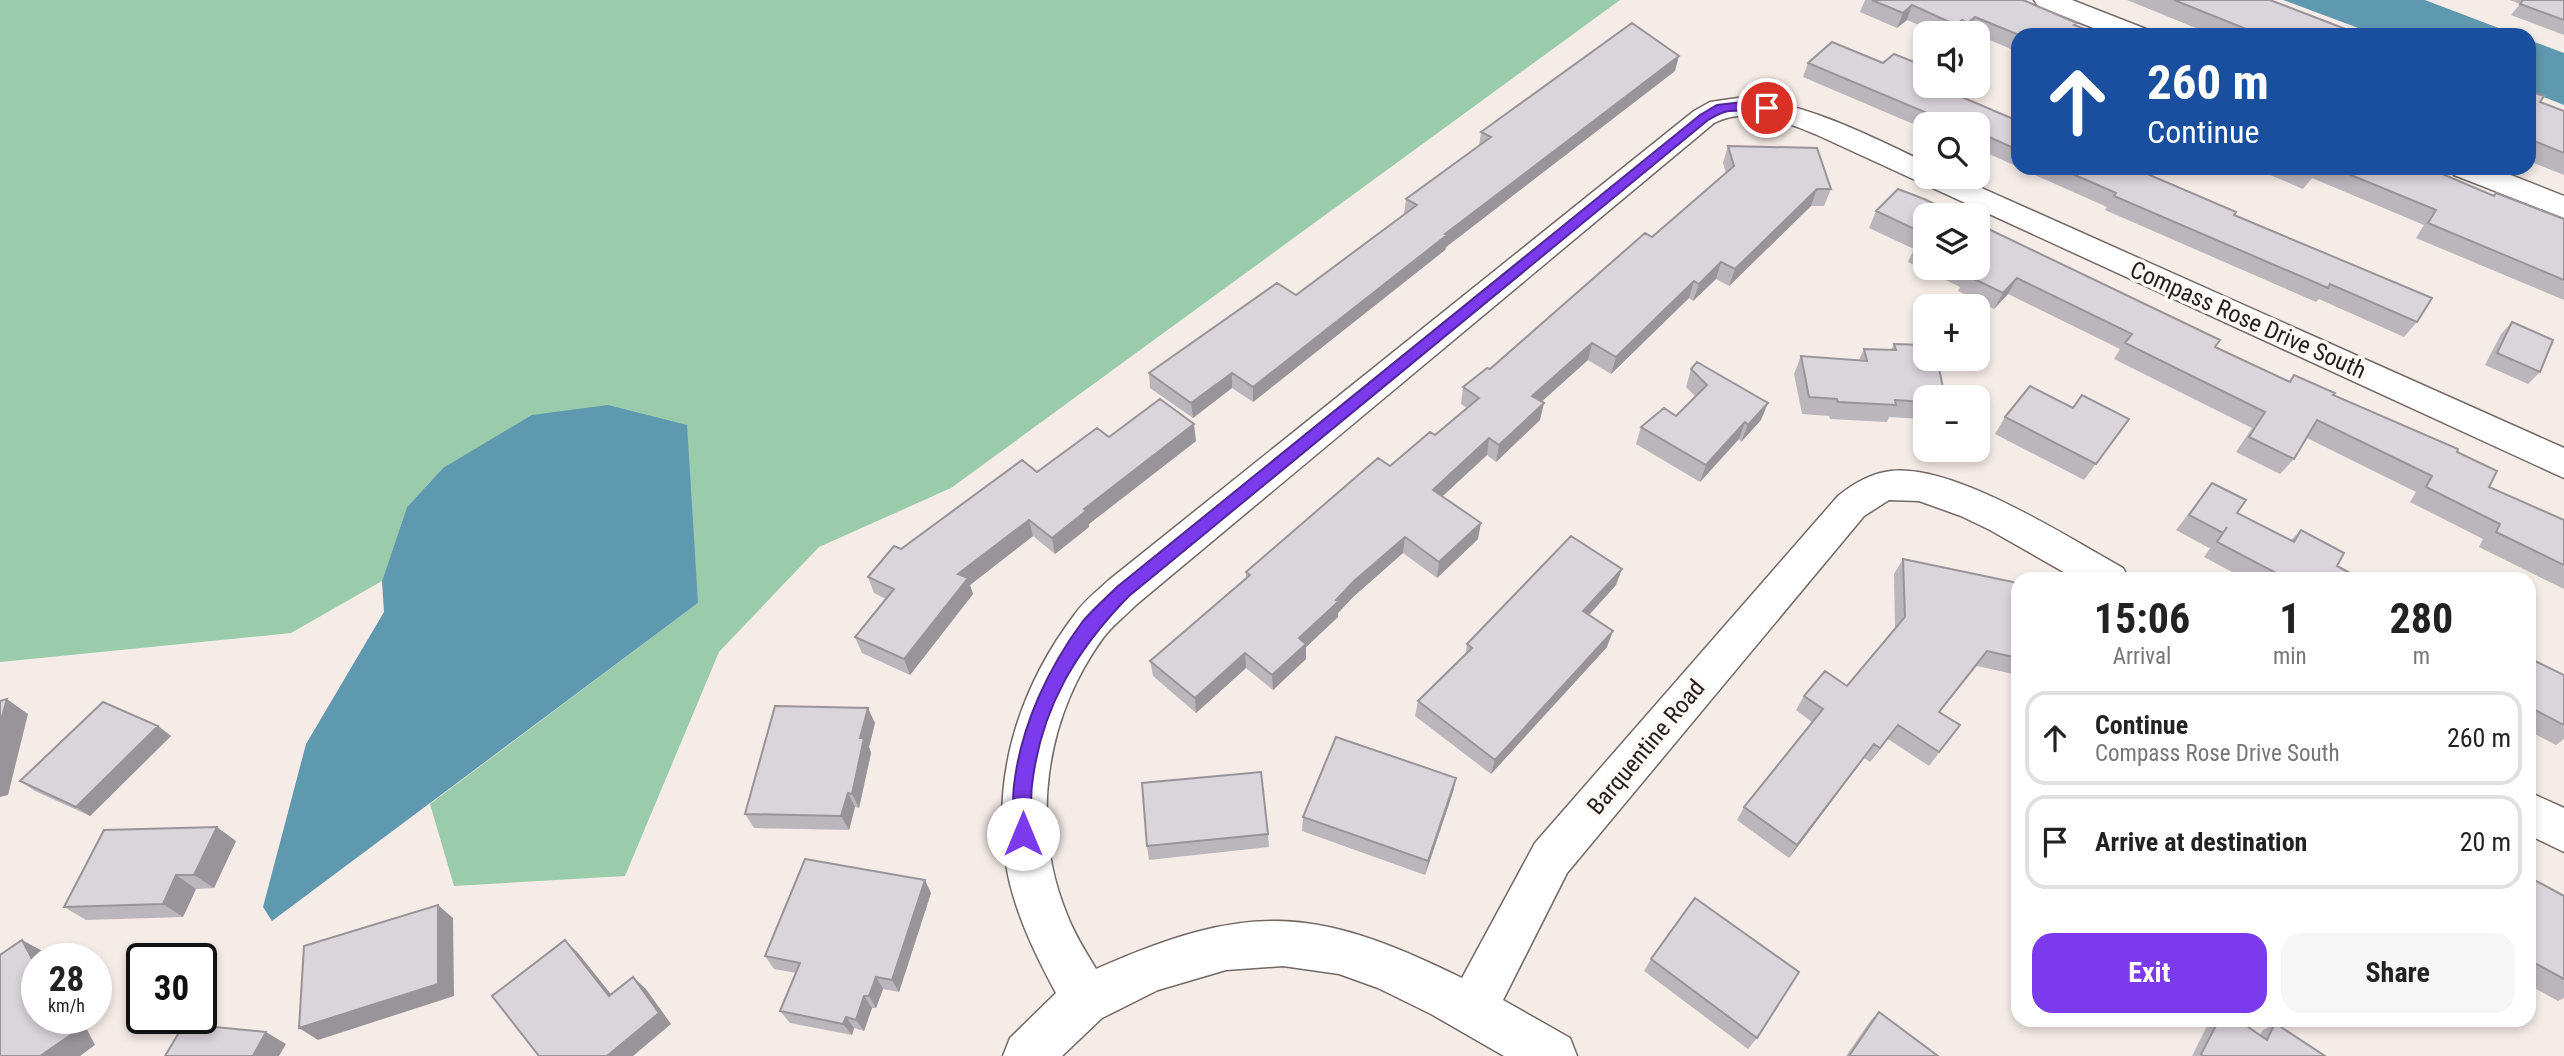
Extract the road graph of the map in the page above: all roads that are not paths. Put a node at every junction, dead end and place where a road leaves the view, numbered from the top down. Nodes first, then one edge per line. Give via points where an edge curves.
1 (2048, 0) edge
2 (2118, 28) edge
3 (1913, 169) edge
4 (2482, 175) edge
5 (1957, 189) edge
6 (2564, 208) edge
7 (2564, 464) edge
8 (2096, 572) edge
9 (2536, 816) edge
10 (2564, 831) edge
11 (1086, 1000) junction
12 (1472, 1010) junction
13 (1028, 1056) edge
14 (1552, 1056) edge

1 - 2 street
3 - 11 street via 1777,110 1743,105 1704,117 1123,592 1091,624 1046,698 1023,786 1023,834 1030,873 1043,916
4 - 6 street
5 - 7 street, Compass Rose Drive South
8 - 12 street, Barquentine Road via 1966,500 1928,487 1893,485 1869,493 1852,506 1551,858
9 - 10 street
11 - 12 street via 1187,956 1237,945 1285,943 1337,950 1401,973
11 - 13 street
12 - 14 street

